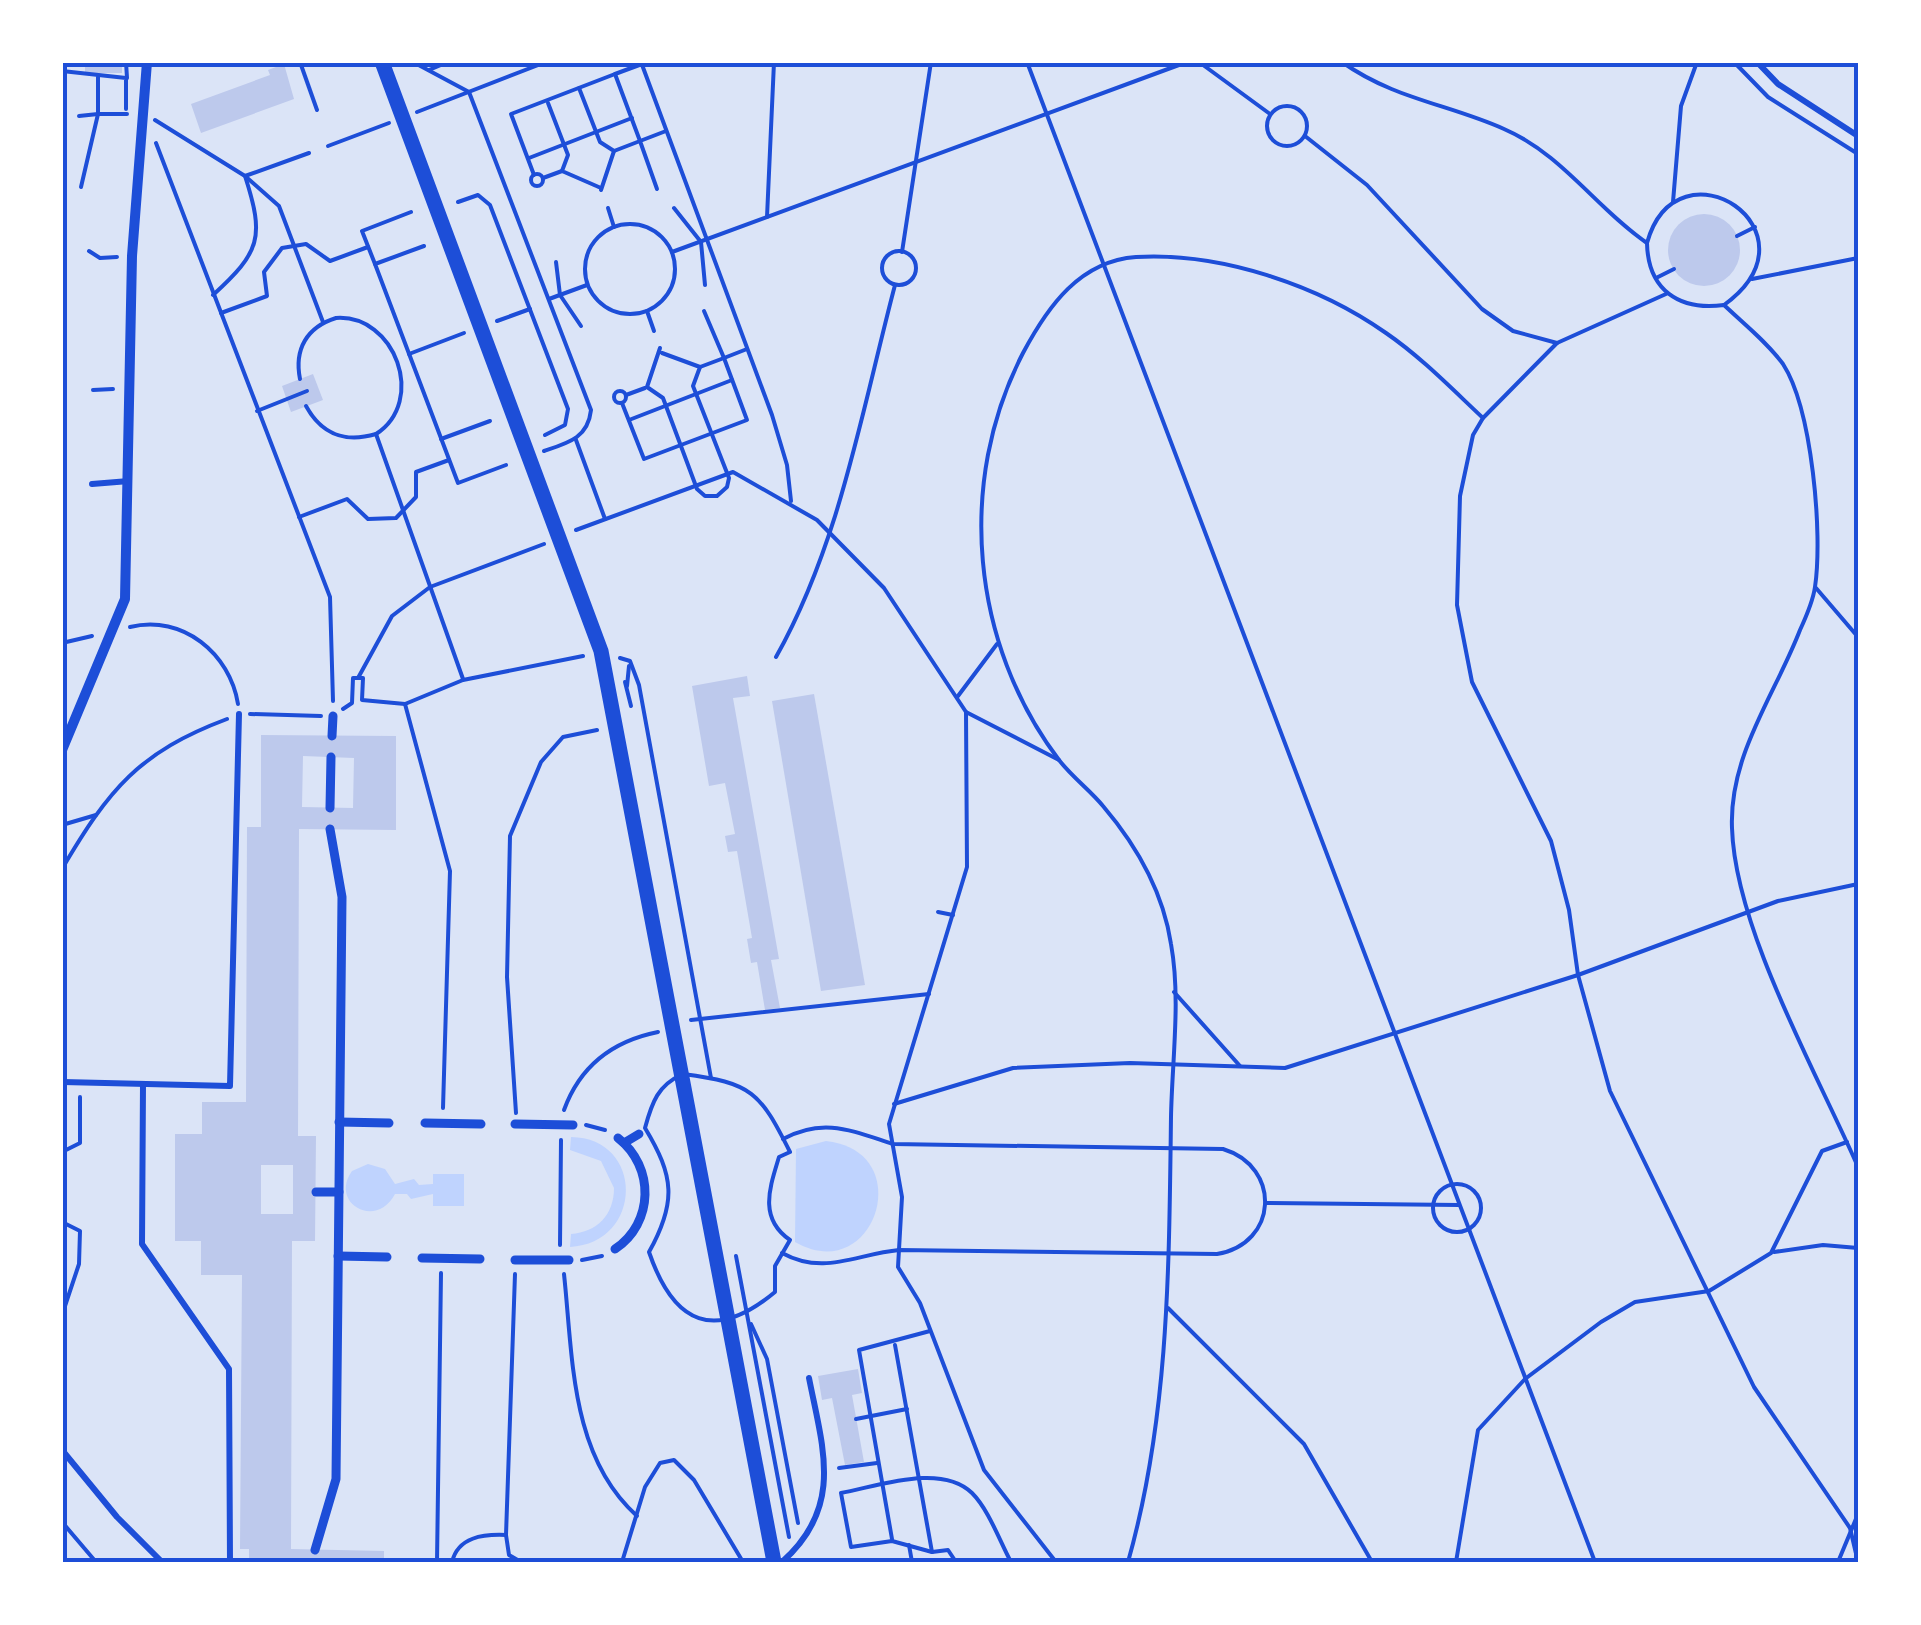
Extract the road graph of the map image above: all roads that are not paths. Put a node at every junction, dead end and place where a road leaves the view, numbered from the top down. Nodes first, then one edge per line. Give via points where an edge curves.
1 (147, 62) edge
2 (382, 62) edge
3 (1756, 62) edge
4 (1858, 136) edge
5 (130, 480) junction
6 (92, 484) dead end
7 (240, 714) road end
8 (333, 716) road end
9 (332, 736) dead end
10 (62, 750) edge
11 (332, 757) dead end
12 (330, 808) dead end
13 (330, 829) dead end
14 (63, 1082) edge
15 (142, 1084) junction
16 (340, 1122) junction
17 (390, 1123) dead end
18 (425, 1123) dead end
19 (481, 1124) dead end
20 (516, 1124) road end
21 (573, 1125) road end
22 (639, 1134) dead end
23 (652, 1166) road end
24 (642, 1170) junction
25 (316, 1192) dead end
26 (339, 1192) junction
27 (638, 1248) road end
28 (338, 1256) junction
29 (387, 1258) dead end
30 (422, 1258) dead end
31 (480, 1259) dead end
32 (515, 1260) road end
33 (564, 1260) road end
34 (809, 1378) dead end
35 (62, 1450) edge
36 (315, 1550) dead end
37 (162, 1562) edge
38 (230, 1562) edge
39 (774, 1562) edge
40 (782, 1562) edge

1 - 5 street via 148,120 132,256
2 - 39 street via 411,114 601,650
3 - 4 lane
5 - 6 lane
5 - 10 street via 126,599
7 - 15 lane via 230,1086
8 - 9 street
11 - 12 street
13 - 16 street via 342,897
14 - 15 lane
15 - 38 lane via 142,1244 229,1369
16 - 17 street
16 - 26 street
18 - 19 street
20 - 21 street
22 - 24 street via 621,1140
23 - 24 street
24 - 27 street via 652,1192 646,1220 619,1246
25 - 26 street
26 - 28 street
28 - 29 street
28 - 36 street via 336,1479
30 - 31 street
32 - 33 street
34 - 40 lane via 826,1464 823,1504
35 - 37 lane

